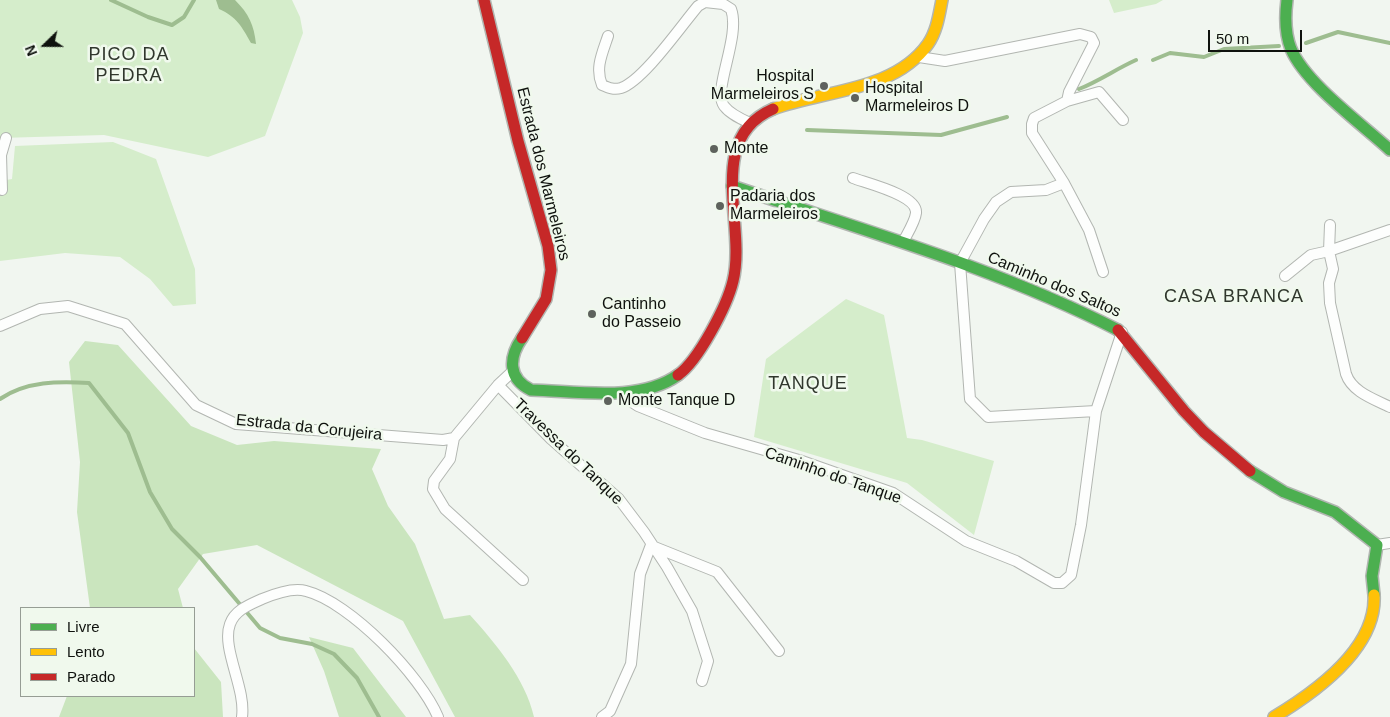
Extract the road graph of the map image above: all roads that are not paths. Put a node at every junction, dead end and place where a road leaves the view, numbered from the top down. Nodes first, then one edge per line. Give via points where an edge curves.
1 (484, 0) edge
2 (942, 0) edge
3 (1287, 0) edge
4 (608, 36) dead end
5 (919, 57) junction
6 (1067, 102) junction
7 (1124, 120) dead end
8 (750, 123) junction
9 (6, 138) dead end
10 (1390, 150) edge
11 (853, 178) dead end
12 (1064, 183) junction
13 (732, 186) junction
14 (2, 190) dead end
15 (1330, 225) dead end
16 (1390, 230) edge
17 (903, 242) junction
18 (1329, 251) junction
19 (960, 262) junction
20 (1103, 272) dead end
21 (1286, 276) dead end
22 (0, 326) edge
23 (1122, 332) junction
24 (512, 371) junction
25 (498, 385) junction
26 (618, 392) junction
27 (1390, 407) edge
28 (1096, 411) junction
29 (454, 438) junction
30 (1390, 543) edge
31 (651, 545) junction
32 (1377, 545) junction
33 (523, 580) dead end
34 (779, 651) dead end
35 (702, 681) dead end
36 (242, 717) edge
37 (438, 717) edge
38 (602, 717) edge
39 (1274, 717) edge

1 - 24 main road, Estrada dos Marmeleiros via 548,254 551,280 545,303 515,348
2 - 5 main road via 942,12 932,37
3 - 10 main road via 1286,32 1294,55
4 - 8 street via 598,66 600,88 627,86 639,78 698,6 706,2 723,4 731,9 734,25 721,98 728,110
5 - 6 street via 944,61 1080,34 1090,36 1094,43
5 - 8 main road via 902,69 880,78 780,106
6 - 7 street via 1099,92
6 - 12 street via 1034,118 1032,124 1032,133
8 - 13 main road via 734,156
9 - 14 street via 1,156
11 - 17 street via 908,199 915,206 916,213
12 - 19 street via 1046,190 1011,192 996,202
12 - 20 street via 1089,230
13 - 17 main road, Caminho dos Saltos
13 - 26 main road via 733,282 712,329 685,370 668,382 633,393
15 - 18 street
16 - 18 street
17 - 19 main road, Caminho dos Saltos
18 - 21 street via 1311,254
18 - 27 street via 1334,269 1329,283 1333,322 1348,381 1356,389
19 - 23 main road, Caminho dos Saltos via 1085,313
19 - 28 street via 970,399 988,417
22 - 29 street, Estrada da Corujeira via 40,308 68,306 125,324 196,405 236,424 443,440
23 - 28 street
23 - 32 main road, Caminho dos Saltos via 1184,410 1238,462 1284,492 1335,512
24 - 25 street
24 - 26 main road via 517,381 531,390
25 - 29 street
25 - 31 street, Travessa do Tanque via 551,439 619,499
26 - 28 street, Caminho do Tanque via 638,406 705,433 799,460 893,494 966,541 1016,561 1054,583 1068,580 1081,525
29 - 33 street via 450,459 434,481 436,498
30 - 32 street
31 - 34 street via 717,572
31 - 35 street, Travessa do Tanque via 692,611 708,661
31 - 38 street via 640,574 631,664 610,710
32 - 39 main road via 1372,577 1374,601 1368,626 1360,641 1333,676
36 - 37 street via 242,697 228,639 230,623 242,608 276,593 304,590 337,606 379,640 406,667

